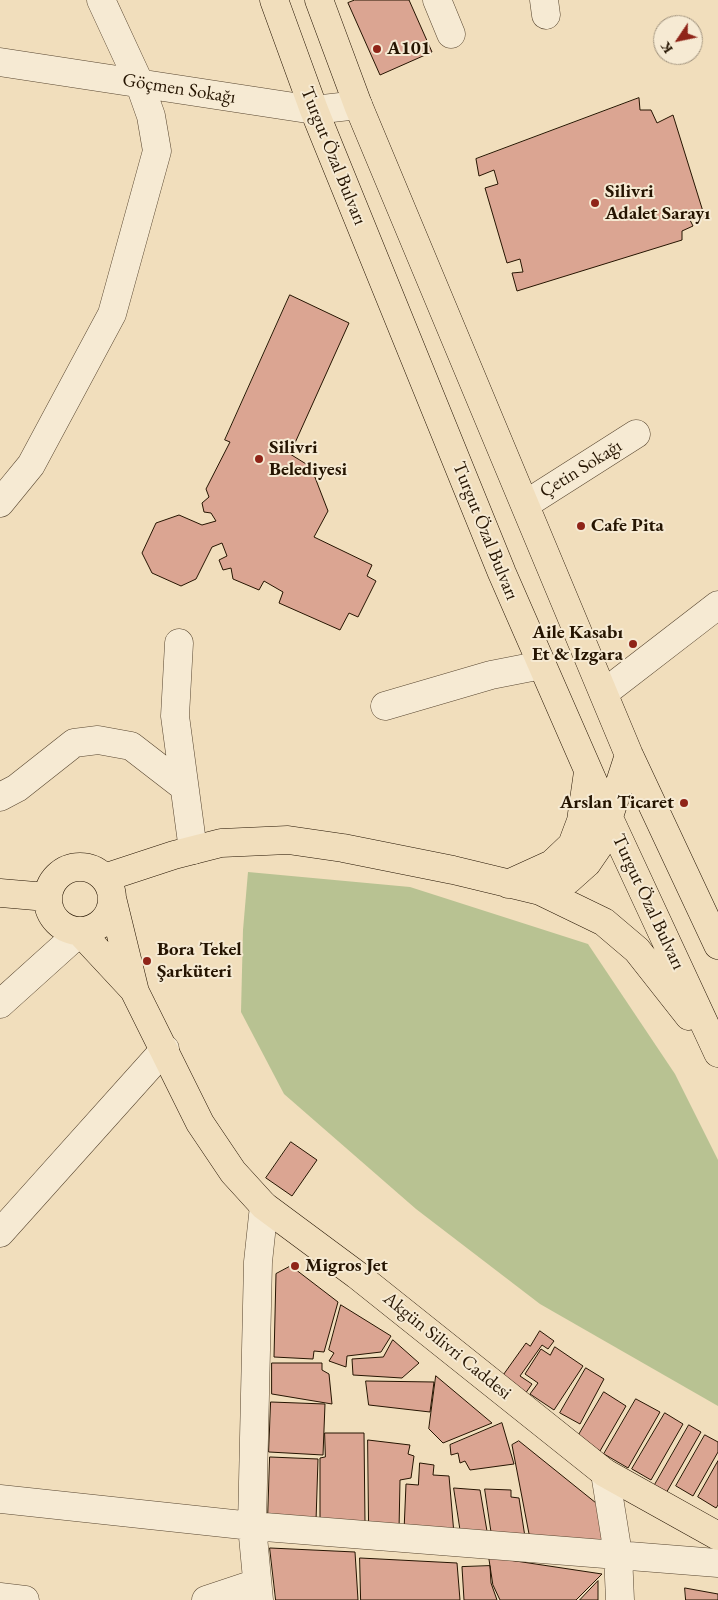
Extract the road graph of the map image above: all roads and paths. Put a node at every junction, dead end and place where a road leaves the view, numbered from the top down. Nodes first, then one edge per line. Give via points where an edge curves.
1 (101, 0) edge
2 (274, 0) edge
3 (318, 0) edge
4 (437, 0) edge
5 (451, 34) dead end
6 (0, 62) edge
7 (139, 82) junction
8 (358, 105) junction
9 (314, 110) junction
10 (636, 434) dead end
11 (0, 503) edge
12 (526, 504) junction
13 (718, 605) edge
14 (179, 643) dead end
15 (542, 665) junction
16 (604, 693) junction
17 (385, 706) dead end
18 (629, 756) junction
19 (588, 772) junction
20 (184, 787) junction
21 (0, 797) edge
22 (608, 818) junction
23 (193, 850) junction
24 (508, 884) junction
25 (108, 888) junction
26 (540, 891) junction
27 (0, 893) edge
28 (47, 897) junction
29 (80, 932) junction
30 (718, 945) edge
31 (135, 992) junction
32 (0, 1004) edge
33 (164, 1050) junction
34 (718, 1053) edge
35 (264, 1206) junction
36 (0, 1233) edge
37 (605, 1473) junction
38 (0, 1499) edge
39 (252, 1526) junction
40 (718, 1536) edge
41 (618, 1554) junction
42 (718, 1563) edge
43 (258, 1592) edge
44 (0, 1597) edge
45 (25, 1600) edge
46 (206, 1600) edge
47 (620, 1600) edge

1 - 7 street
2 - 9 main road, Turgut Özal Bulvarı
3 - 8 main road
4 - 5 street
6 - 7 street, Göçmen Sokağı
7 - 9 street, Göçmen Sokağı
7 - 11 street via 151,116 157,151 112,314 31,465
8 - 9 street, Göçmen Sokağı
8 - 12 main road
9 - 15 main road, Turgut Özal Bulvarı
10 - 12 street, Çetin Sokağı
12 - 16 main road
13 - 16 street
14 - 20 street via 175,716
15 - 17 street via 491,675
15 - 19 main road, Turgut Özal Bulvarı
16 - 18 main road
18 - 22 main road
18 - 30 main road
19 - 22 main road, Turgut Özal Bulvarı
19 - 24 main road via 581,822 572,845 552,864
20 - 21 street via 131,746 98,740 74,743 17,788
20 - 23 street
22 - 26 main road via 600,844 587,863 568,880
22 - 34 main road, Turgut Özal Bulvarı
23 - 24 main road via 221,843 288,840 454,870
23 - 25 main road
24 - 26 main road
25 - 28 main road via 95,872 75,868 56,877
25 - 29 main road via 110,909 106,918 90,930
25 - 31 main road
26 - 34 main road via 604,922 637,950
27 - 28 main road
28 - 29 main road via 48,908 60,925
29 - 31 main road
29 - 32 street
31 - 33 main road, Akgün Silivri Caddesi
33 - 35 main road, Akgün Silivri Caddesi via 200,1123 232,1172
33 - 36 street
35 - 37 main road, Akgün Silivri Caddesi via 357,1274
35 - 39 street via 258,1262
37 - 40 main road, Akgün Silivri Caddesi
37 - 41 street
38 - 39 street
39 - 41 street
39 - 43 street
41 - 42 street
41 - 47 street
43 - 46 street
44 - 45 street

